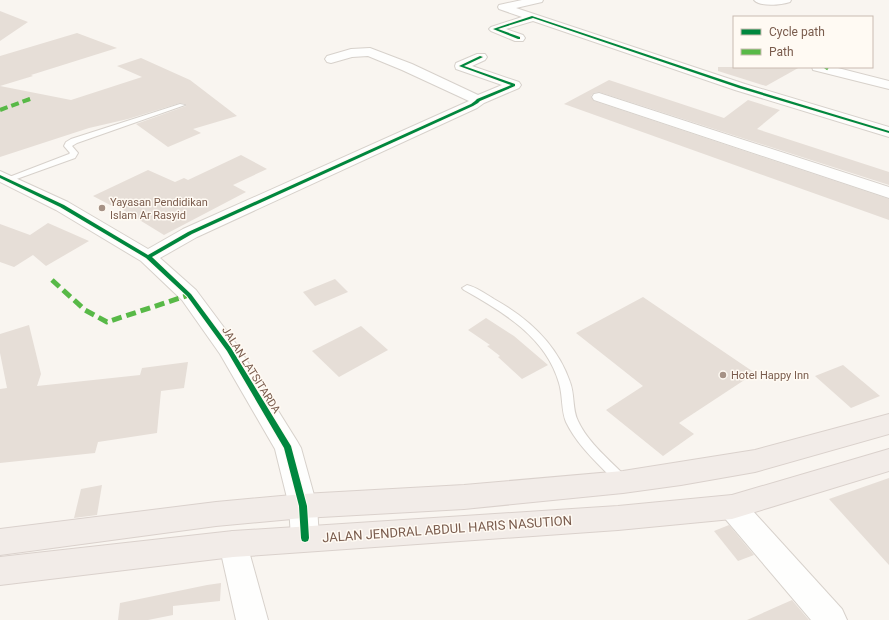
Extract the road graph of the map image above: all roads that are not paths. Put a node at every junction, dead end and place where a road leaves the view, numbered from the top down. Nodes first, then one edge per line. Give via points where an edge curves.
1 (538, 0) edge
2 (759, 0) edge
3 (786, 0) edge
4 (533, 17) junction
5 (519, 38) dead end
6 (481, 57) dead end
7 (331, 59) dead end
8 (822, 68) edge
9 (889, 85) edge
10 (599, 96) dead end
11 (478, 100) junction
12 (182, 105) dead end
13 (889, 132) edge
14 (4, 178) edge
15 (889, 193) edge
16 (148, 258) junction
17 (467, 288) dead end
18 (889, 424) edge
19 (889, 460) edge
20 (623, 482) junction
21 (303, 506) junction
22 (732, 507) junction
23 (305, 538) junction
24 (0, 542) edge
25 (233, 544) junction
26 (0, 571) edge
27 (252, 620) edge
28 (831, 620) edge

1 - 4 street via 503,7
2 - 3 street
4 - 5 street via 495,29
4 - 13 street via 740,87
6 - 11 street via 461,66 514,85
7 - 11 street via 351,53 370,52
8 - 9 street
10 - 15 street
11 - 16 street via 472,105 190,233
12 - 14 lane via 74,141 68,144 74,153 72,156
14 - 16 street, JALAN LATSITARDA via 62,206
16 - 21 street, JALAN LATSITARDA via 189,295 230,350 288,448
17 - 20 lane via 488,298 522,321 539,338 557,364 565,384 572,420 579,433
18 - 20 highway via 755,462
19 - 22 highway, JALAN JENDRAL ABDUL HARIS NASUTION
20 - 21 highway via 464,497
21 - 23 street, JALAN LATSITARDA
21 - 24 highway via 216,514
22 - 23 highway, JALAN JENDRAL ABDUL HARIS NASUTION via 618,518
22 - 28 street
23 - 25 highway, JALAN JENDRAL ABDUL HARIS NASUTION
25 - 26 highway, JALAN JENDRAL ABDUL HARIS NASUTION
25 - 27 street

